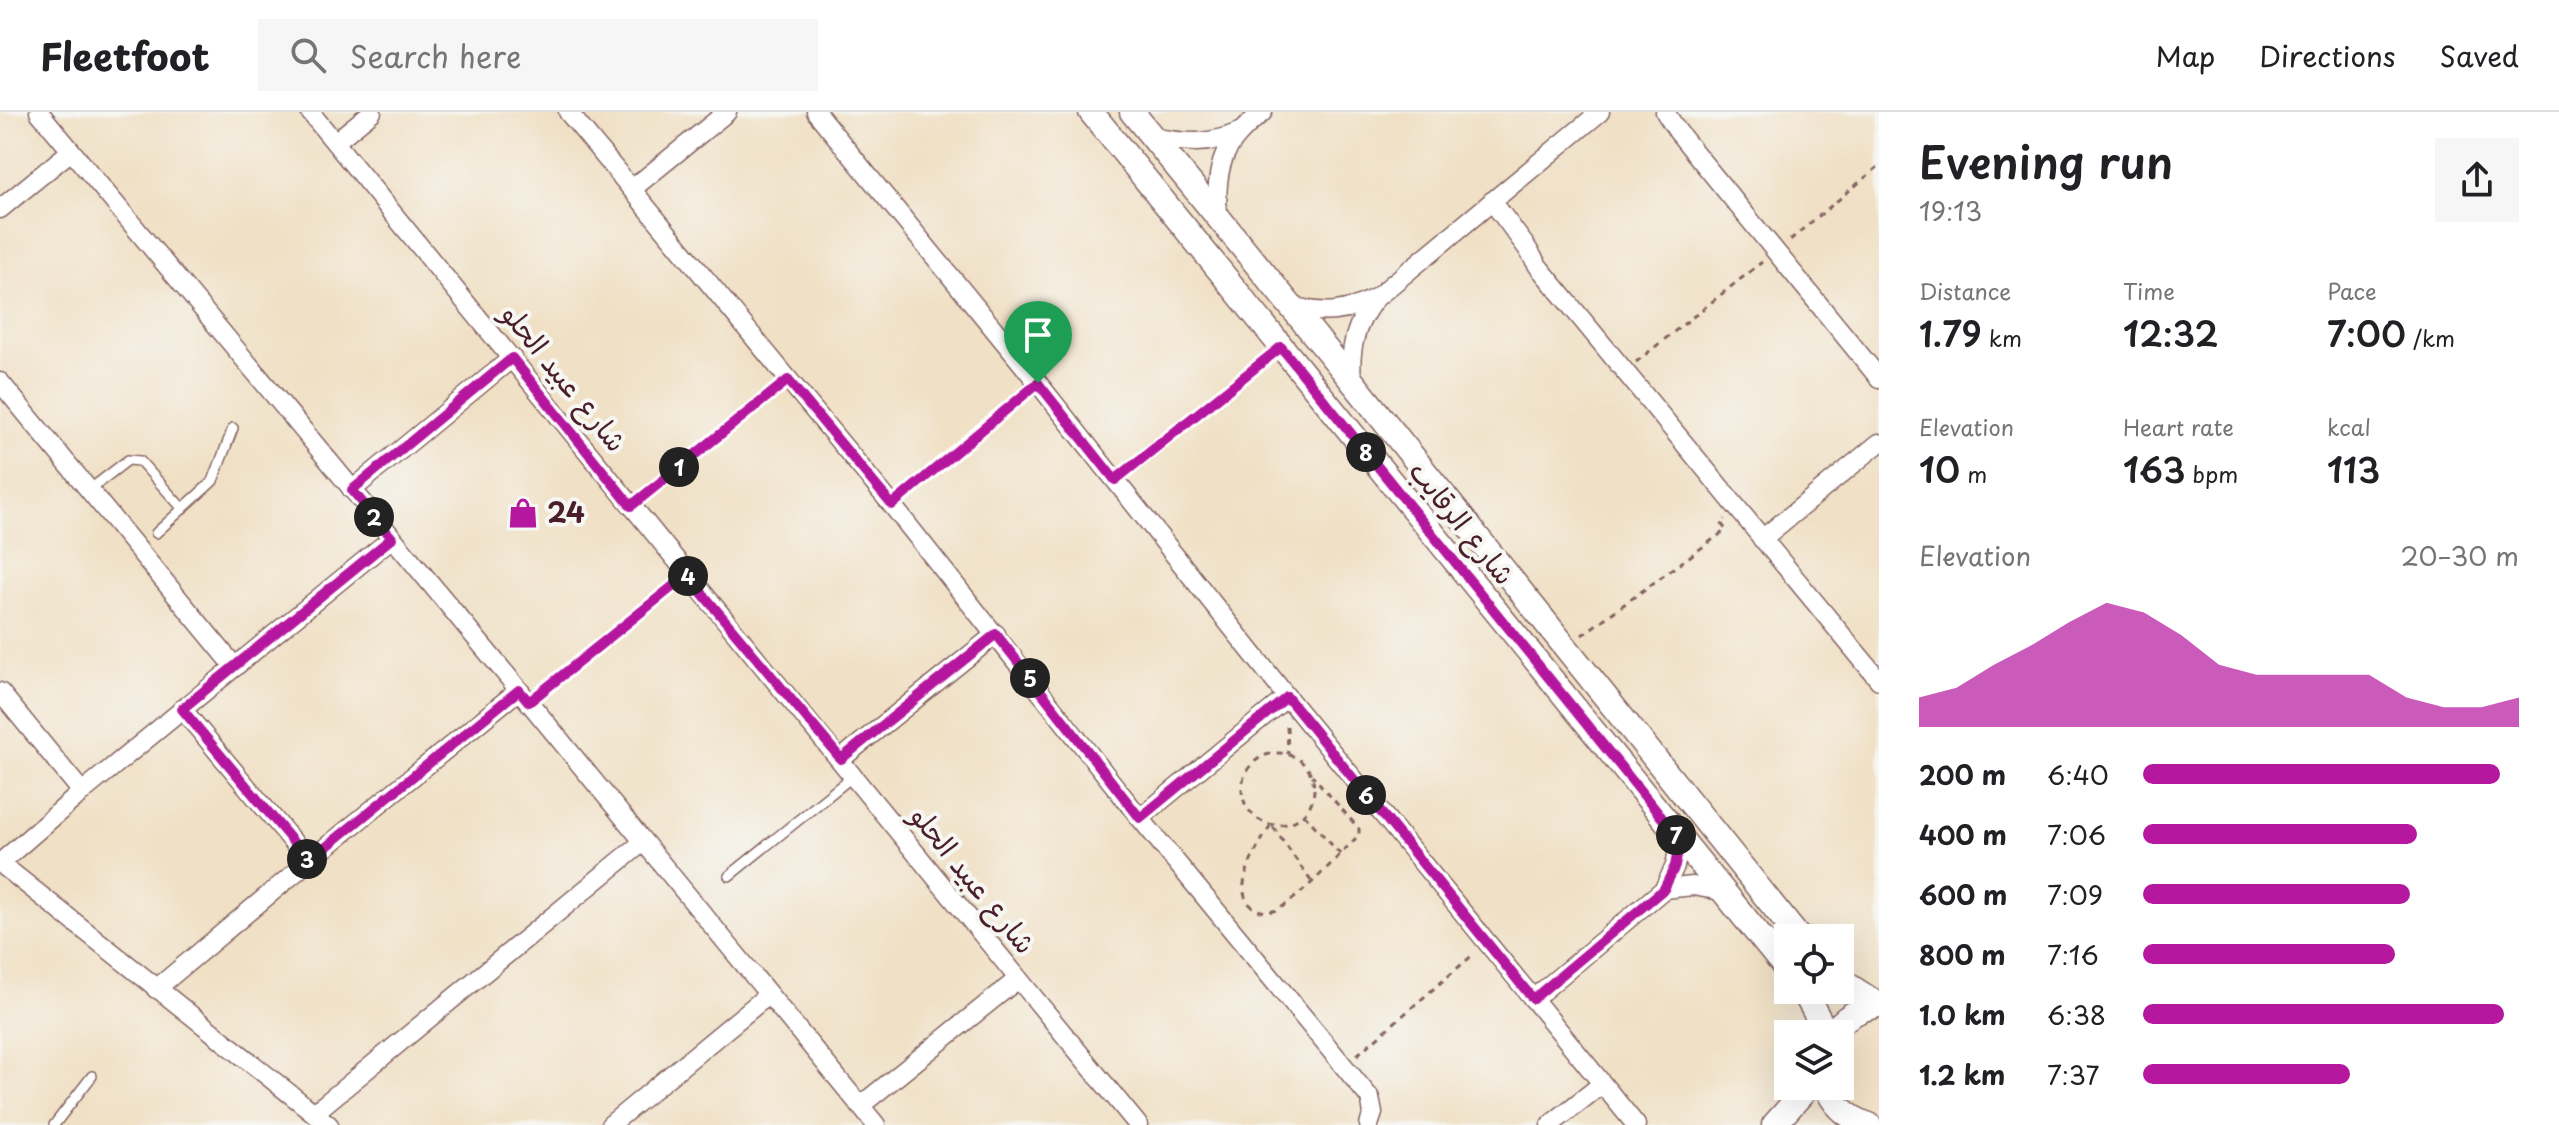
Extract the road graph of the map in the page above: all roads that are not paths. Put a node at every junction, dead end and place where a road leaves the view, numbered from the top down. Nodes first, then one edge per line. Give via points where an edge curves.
1 (39, 112) edge
2 (310, 112) edge
3 (372, 112) edge
4 (568, 112) edge
5 (727, 112) edge
6 (816, 112) edge
7 (1091, 112) edge
8 (1132, 112) edge
9 (1263, 112) edge
10 (1600, 112) edge
11 (1652, 112) edge
12 (1665, 112) edge
13 (1239, 132) junction
14 (1678, 132) junction
15 (1152, 137) junction
16 (335, 142) junction
17 (71, 151) junction
18 (632, 189) junction
19 (1488, 205) junction
20 (0, 209) edge
21 (1217, 215) junction
22 (1377, 297) junction
23 (1290, 305) junction
24 (512, 358) junction
25 (1879, 378) edge
26 (1352, 381) junction
27 (0, 382) edge
28 (1038, 383) junction
29 (233, 428) dead end
30 (1879, 443) edge
31 (89, 490) junction
32 (352, 490) junction
33 (892, 505) junction
34 (183, 509) junction
35 (156, 533) dead end
36 (392, 538) junction
37 (1762, 539) junction
38 (996, 634) junction
39 (235, 667) junction
40 (1879, 680) edge
41 (0, 692) edge
42 (524, 696) junction
43 (1287, 697) junction
44 (182, 709) junction
45 (841, 759) junction
46 (853, 776) junction
47 (82, 792) junction
48 (1140, 818) junction
49 (1680, 840) junction
50 (643, 842) junction
51 (309, 861) junction
52 (0, 863) edge
53 (729, 876) dead end
54 (1664, 889) junction
55 (1721, 891) junction
56 (1788, 924) edge
57 (1774, 954) edge
58 (1018, 979) junction
59 (156, 989) junction
60 (1854, 989) edge
61 (768, 995) junction
62 (1533, 999) junction
63 (1879, 1005) edge
64 (1844, 1020) edge
65 (1348, 1072) junction
66 (92, 1076) dead end
67 (1602, 1084) junction
68 (1796, 1100) edge
69 (1833, 1100) edge
70 (860, 1106) junction
71 (321, 1119) edge
72 (1859, 1124) edge
73 (54, 1125) edge
74 (610, 1125) edge
75 (876, 1125) edge
76 (1138, 1125) edge
77 (1363, 1125) edge
78 (1369, 1125) edge
79 (1550, 1125) edge
80 (1636, 1125) edge
81 (1774, 1125) edge

1 - 17 street
2 - 16 street, شارع عبيد الحلو
3 - 16 street
4 - 18 street
5 - 18 street
6 - 28 street
7 - 49 street, شارع الرقايب
8 - 15 street, شارع الرقايب
9 - 13 street
10 - 19 street
11 - 14 street
12 - 14 street
13 - 15 street via 1196,143
13 - 21 street via 1222,158
14 - 25 street
15 - 21 street, شارع الرقايب
16 - 24 street, شارع عبيد الحلو
17 - 20 street
17 - 32 street
18 - 33 street
19 - 22 street
19 - 37 street via 1521,252 1538,266
21 - 23 street, شارع الرقايب
22 - 23 street via 1325,313
22 - 26 street via 1357,327
23 - 26 street, شارع الرقايب
24 - 32 street
24 - 45 street, شارع عبيد الحلو
26 - 56 street, شارع الرقايب
27 - 31 street
28 - 33 lane
28 - 43 street
29 - 34 lane via 216,476
30 - 37 street
31 - 34 lane via 134,459
31 - 39 street
32 - 36 street
33 - 38 street
34 - 35 lane
36 - 39 street
36 - 42 street
37 - 40 street
38 - 45 street
38 - 48 street
39 - 44 street
41 - 47 street
42 - 50 street
42 - 51 street
43 - 48 street
43 - 62 street
44 - 47 street
44 - 51 street
45 - 46 street, شارع عبيد الحلو
46 - 53 lane
46 - 58 street, شارع عبيد الحلو
47 - 52 street
48 - 65 street
49 - 54 street
49 - 55 street, شارع الرقايب
50 - 61 street
50 - 71 street
51 - 59 street
52 - 59 street
54 - 55 street via 1693,886
54 - 62 street
55 - 57 street, شارع الرقايب
58 - 70 street
58 - 76 street, شارع عبيد الحلو
59 - 71 street
60 - 63 street
61 - 70 street
61 - 74 street
62 - 67 street
63 - 64 street
65 - 77 street via 1365,1102
65 - 78 street via 1373,1105
66 - 73 lane
67 - 79 street
67 - 80 street
68 - 81 street
69 - 72 street
70 - 75 street

